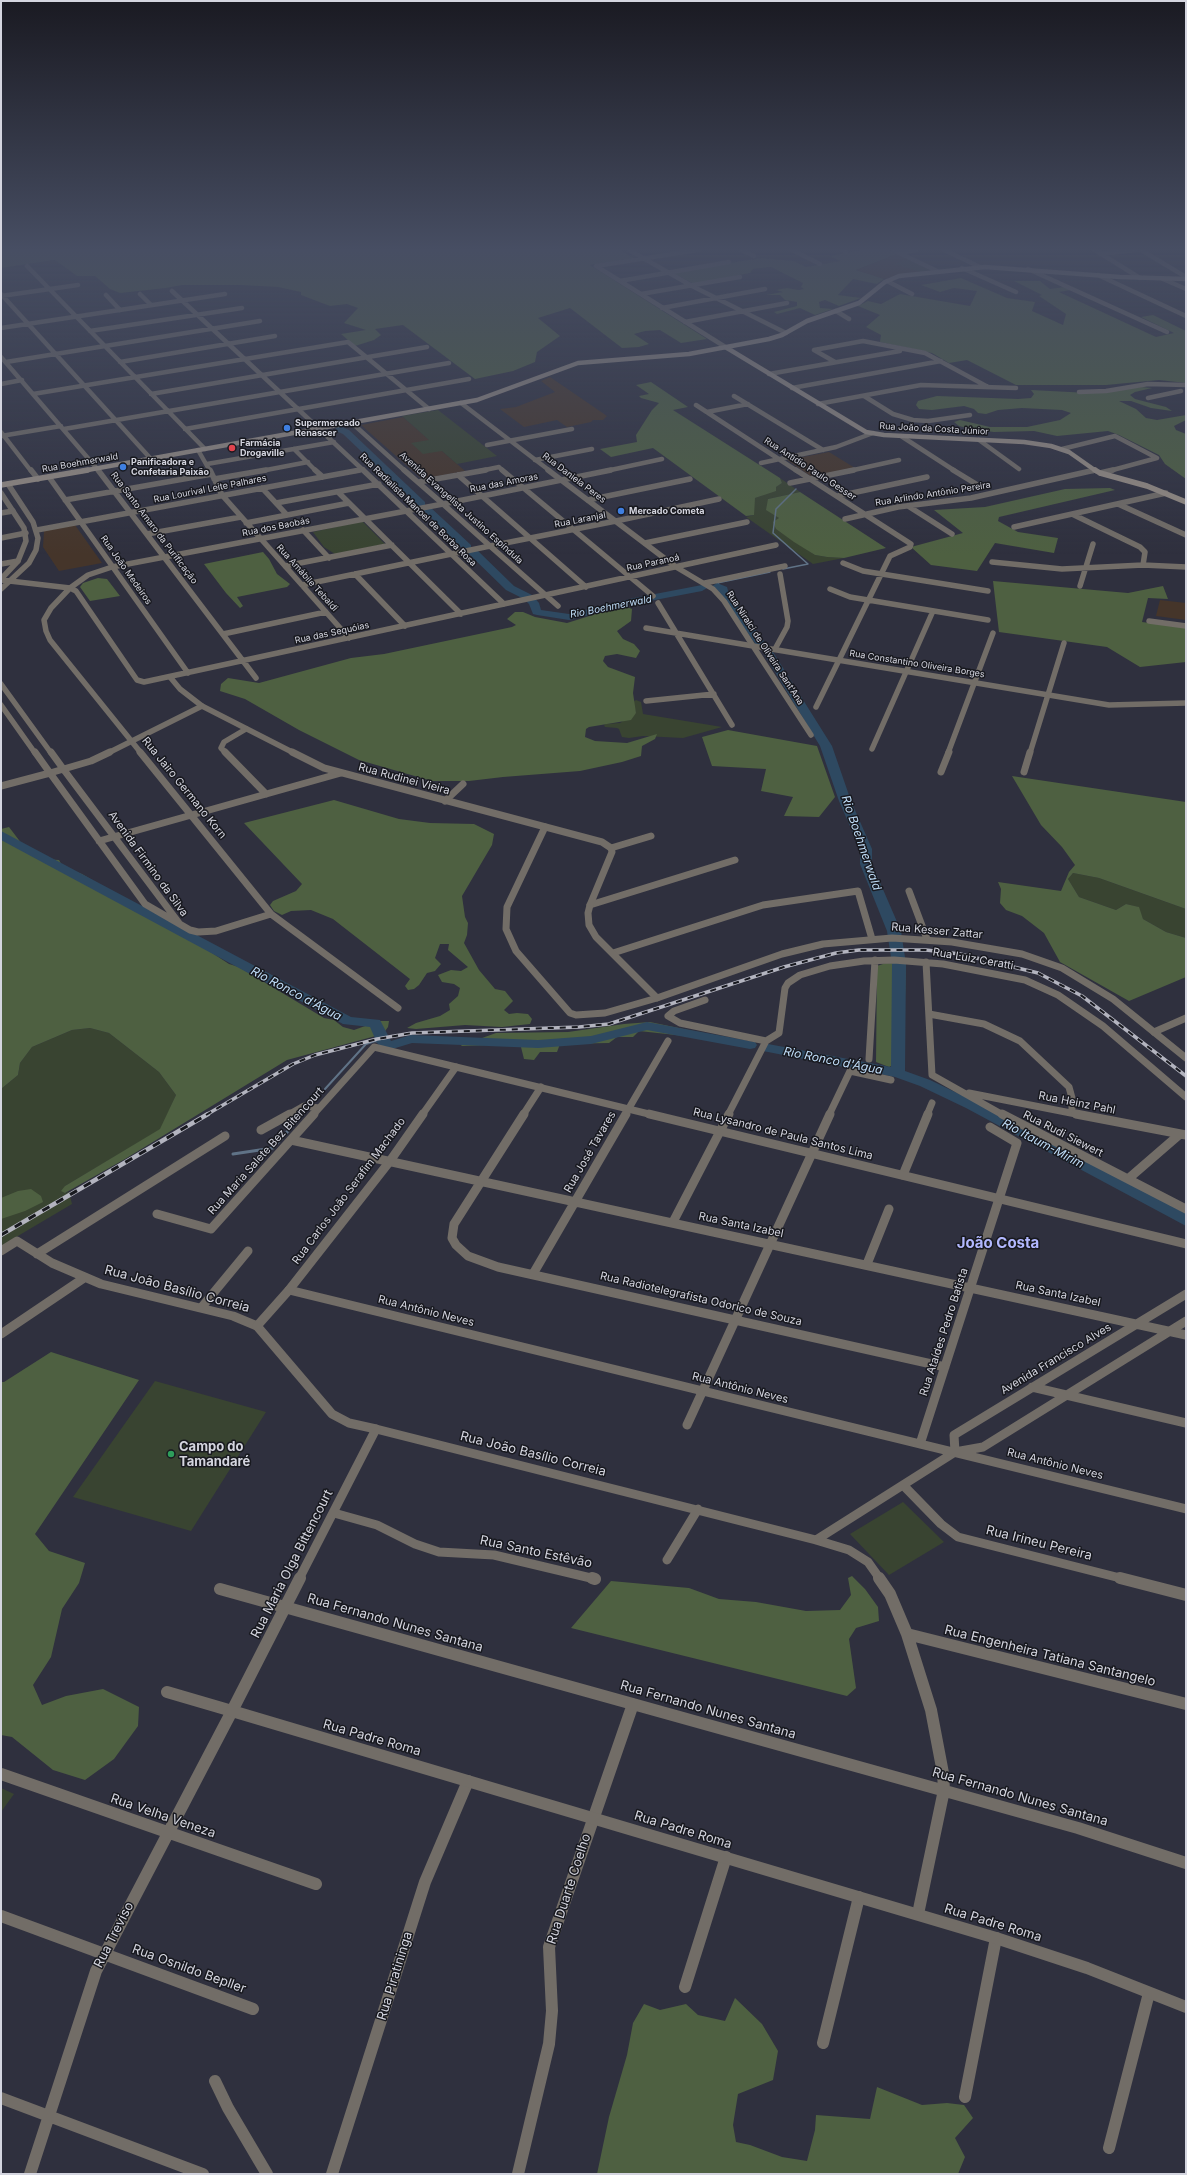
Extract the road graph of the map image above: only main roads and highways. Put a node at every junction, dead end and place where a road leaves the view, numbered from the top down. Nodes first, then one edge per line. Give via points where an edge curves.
1 (704, 352) edge
2 (733, 352) edge
3 (1, 486) edge
4 (1186, 502) edge

1 - 3 main road, Rua Boehmerwald via 578,363 492,396 461,403
2 - 4 main road, Rua João da Costa Júnior via 855,427 873,433 1031,443 1062,449 1095,470 1147,486

